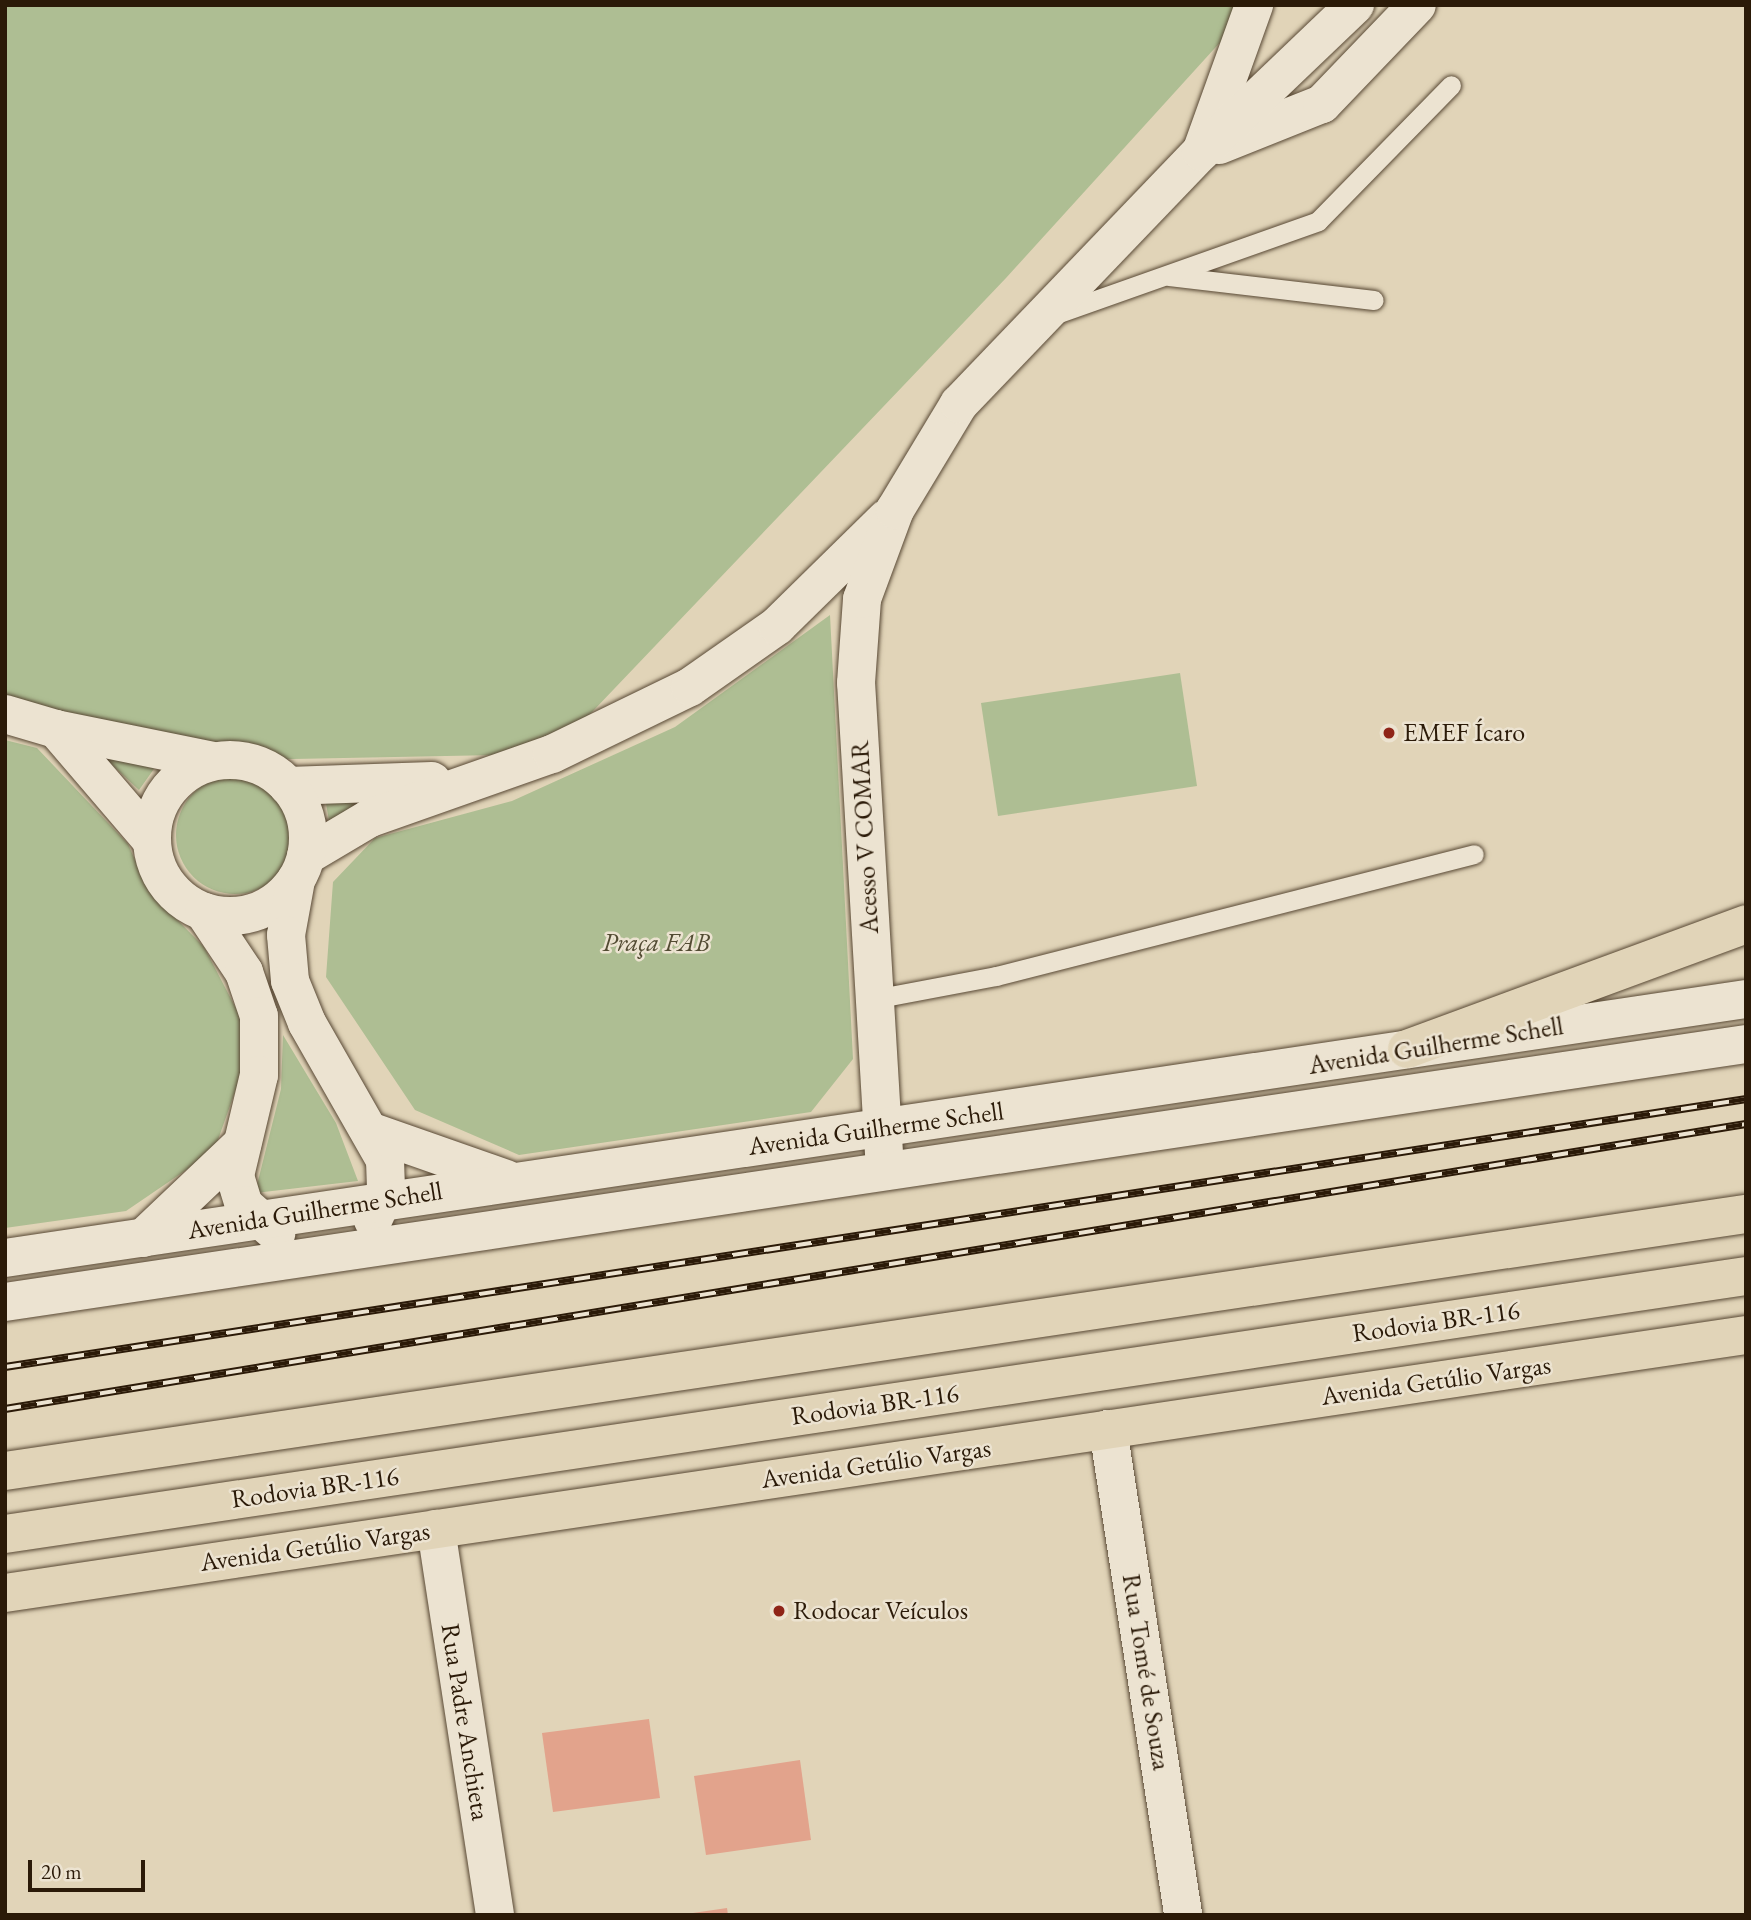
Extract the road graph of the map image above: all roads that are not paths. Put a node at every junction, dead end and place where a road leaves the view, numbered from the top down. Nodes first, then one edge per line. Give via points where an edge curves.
1 (1254, 5) edge
2 (1355, 5) edge
3 (1417, 5) edge
4 (1451, 86) dead end
5 (1201, 152) junction
6 (1164, 275) junction
7 (1374, 300) dead end
8 (1046, 317) junction
9 (895, 510) junction
10 (5, 714) edge
11 (56, 729) junction
12 (213, 761) junction
13 (483, 776) junction
14 (288, 786) junction
15 (151, 840) junction
16 (1474, 854) dead end
17 (301, 868) junction
18 (204, 912) junction
19 (1746, 923) edge
20 (874, 999) junction
21 (1746, 999) edge
22 (1746, 1044) edge
23 (1407, 1049) junction
24 (881, 1127) junction
25 (372, 1132) junction
26 (242, 1144) junction
27 (885, 1170) junction
28 (512, 1181) junction
29 (384, 1199) junction
30 (1746, 1214) edge
31 (258, 1219) junction
32 (143, 1238) junction
33 (329, 1254) junction
34 (5, 1258) edge
35 (1746, 1276) edge
36 (5, 1302) edge
37 (1746, 1335) edge
38 (1108, 1429) junction
39 (5, 1471) edge
40 (299, 1490) junction
41 (436, 1529) junction
42 (5, 1534) edge
43 (5, 1552) edge
44 (5, 1593) edge
45 (495, 1915) edge
46 (1183, 1915) edge

1 - 5 main road
2 - 5 main road, Acesso V COMAR
3 - 5 main road via 1322,104
4 - 6 lane via 1318,221
5 - 8 main road, Acesso V COMAR
6 - 7 lane
6 - 8 lane
8 - 9 main road, Acesso V COMAR via 959,404
9 - 13 main road, Acesso V COMAR via 777,626 690,687 552,754
9 - 20 main road, Acesso V COMAR via 862,599 856,683
10 - 11 main road
11 - 12 main road
11 - 15 main road
12 - 14 main road via 254,763
12 - 15 main road via 188,771 168,789 155,813
13 - 14 main road, Acesso V COMAR via 380,786
13 - 17 main road, Acesso V COMAR via 370,818
14 - 17 main road via 302,806 308,831
15 - 18 main road via 155,864 166,885
16 - 20 lane via 1009,973
17 - 18 main road via 279,899 256,913 230,917
17 - 25 main road via 286,935 292,988 307,1023
18 - 26 main road via 244,972 261,1030 257,1090
19 - 23 main road
20 - 24 main road, Acesso V COMAR
21 - 23 main road, Avenida Guilherme Schell
22 - 27 main road, Avenida Guilherme Schell
23 - 24 main road, Avenida Guilherme Schell
24 - 27 main road, Acesso V COMAR
24 - 28 main road, Avenida Guilherme Schell
25 - 28 main road
25 - 29 main road via 385,1160
26 - 31 main road via 236,1186 244,1205
26 - 32 main road
27 - 33 main road, Avenida Guilherme Schell
28 - 29 main road, Avenida Guilherme Schell
29 - 31 main road, Avenida Guilherme Schell
29 - 33 main road via 373,1221
30 - 39 main road
31 - 32 main road, Avenida Guilherme Schell
31 - 33 main road
32 - 34 main road, Avenida Guilherme Schell
33 - 36 main road, Avenida Guilherme Schell
35 - 40 main road, Rodovia BR-116
37 - 38 main road, Avenida Getúlio Vargas
38 - 41 main road, Avenida Getúlio Vargas
38 - 46 main road, Rua Tomé de Souza
40 - 42 main road, Rodovia BR-116
40 - 43 main road
41 - 44 main road, Avenida Getúlio Vargas
41 - 45 main road, Rua Padre Anchieta

